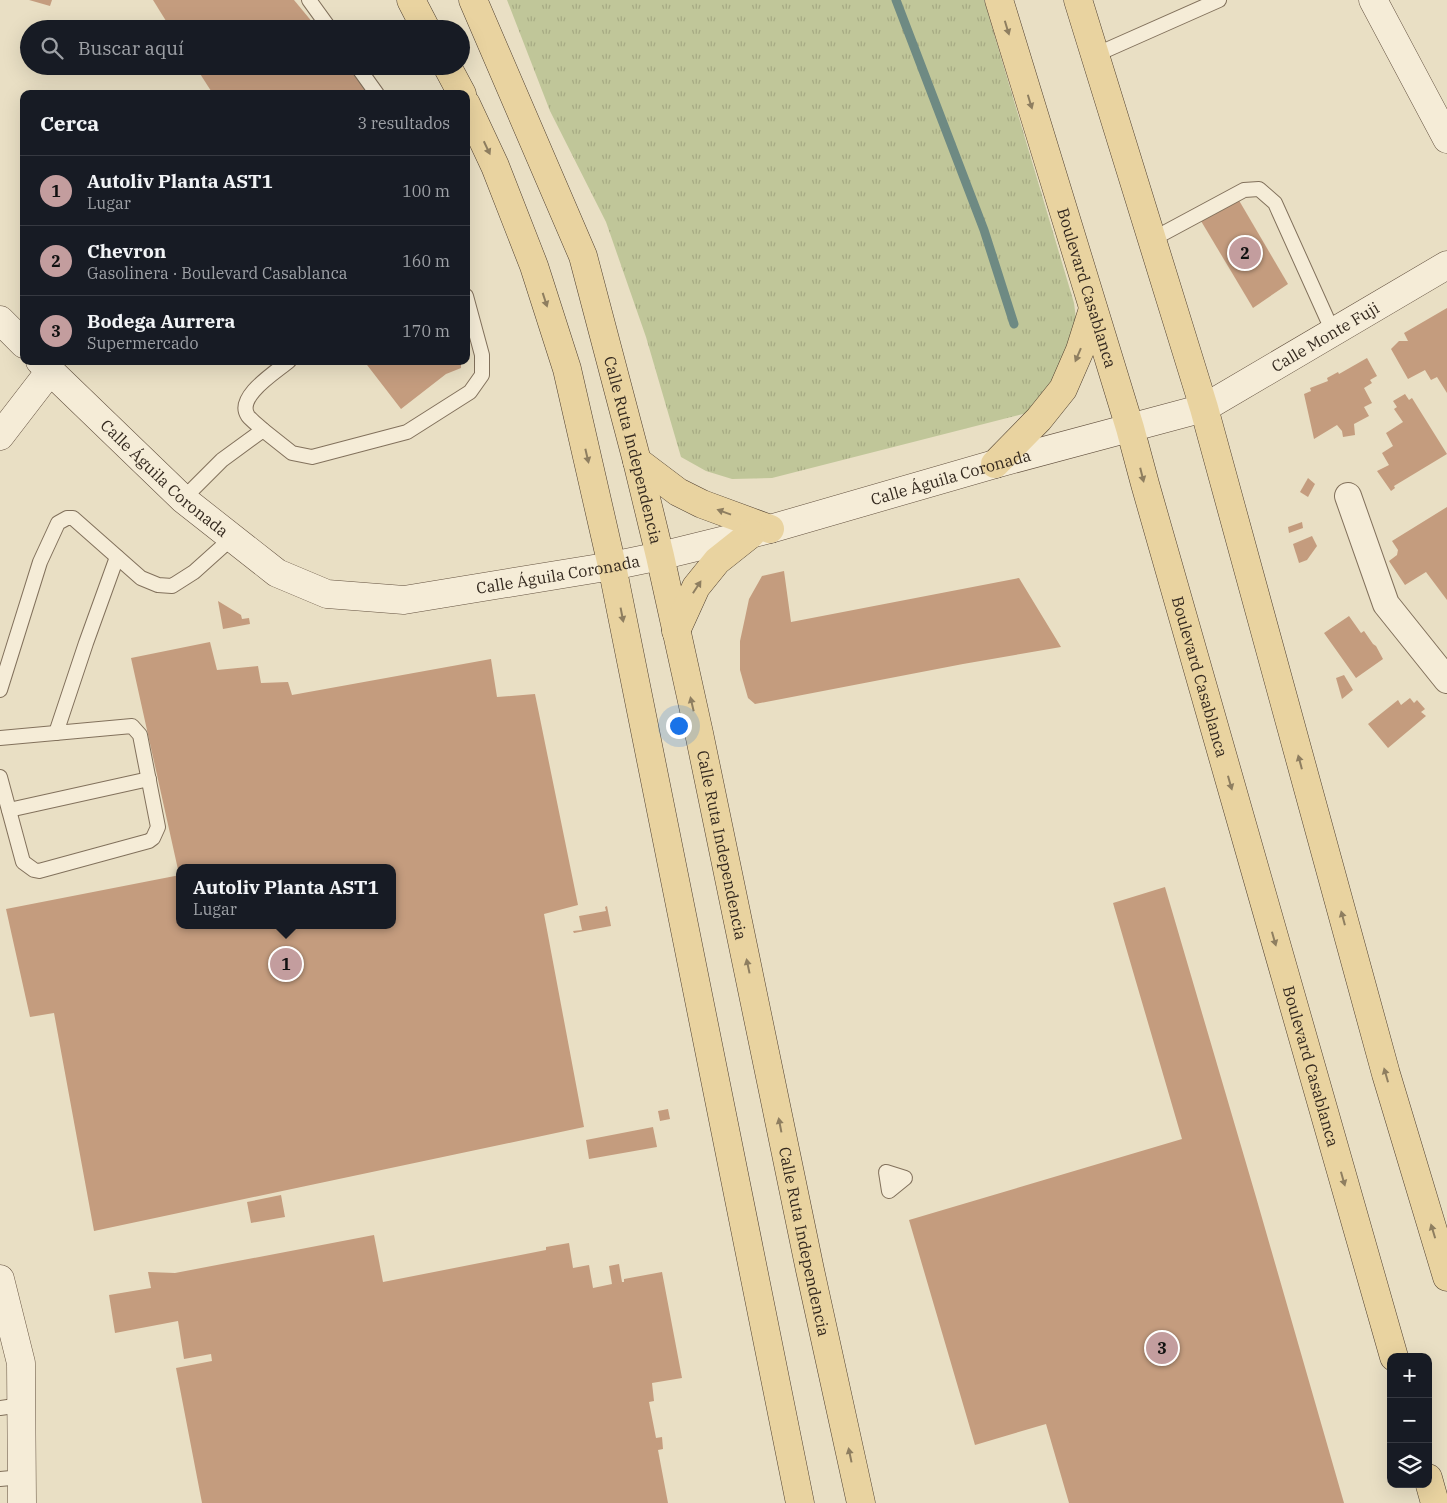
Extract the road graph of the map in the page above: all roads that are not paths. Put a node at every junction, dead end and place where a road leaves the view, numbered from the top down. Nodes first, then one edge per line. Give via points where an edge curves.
1 (309, 0) edge
2 (410, 0) edge
3 (474, 0) edge
4 (999, 0) edge
5 (1078, 0) edge
6 (1219, 0) edge
7 (1373, 0) edge
8 (323, 20) edge
9 (421, 20) edge
10 (1095, 54) junction
11 (363, 75) edge
12 (452, 75) edge
13 (374, 90) edge
14 (460, 90) edge
15 (470, 113) edge
16 (1447, 139) edge
17 (1151, 240) junction
18 (1447, 265) edge
19 (1093, 309) junction
20 (470, 311) edge
21 (0, 320) edge
22 (1333, 332) junction
23 (20, 340) edge
24 (284, 365) edge
25 (45, 366) edge
26 (1204, 408) junction
27 (1130, 428) junction
28 (263, 430) junction
29 (0, 436) edge
30 (637, 461) junction
31 (995, 464) junction
32 (1348, 496) dead end
33 (183, 499) junction
34 (761, 531) junction
35 (233, 537) junction
36 (660, 556) junction
37 (117, 557) junction
38 (612, 566) junction
39 (676, 631) junction
40 (1447, 680) edge
41 (0, 690) edge
42 (56, 733) junction
43 (0, 738) edge
44 (0, 778) edge
45 (149, 778) junction
46 (9, 810) junction
47 (886, 1172) dead end
48 (889, 1191) dead end
49 (1447, 1277) edge
50 (0, 1279) edge
51 (1393, 1353) edge
52 (11, 1406) edge
53 (14, 1486) edge
54 (1431, 1488) edge
55 (800, 1503) edge
56 (861, 1503) edge
57 (1435, 1503) edge

1 - 8 lane
2 - 9 main road
3 - 30 main road, Calle Ruta Independencia via 582,256
4 -> 19 main road, Boulevard Casablanca
5 - 10 main road
6 - 10 lane
7 - 16 street
10 - 17 main road
11 - 13 lane
12 - 14 main road
15 -> 38 main road via 534,266 567,369
17 - 22 lane via 1244,190 1259,190 1275,203
17 - 26 main road
18 - 22 street, Calle Monte Fuji
19 - 27 main road, Boulevard Casablanca
19 -> 31 main road via 1080,350 1062,390
20 - 28 lane via 482,355 482,375 470,392 407,432 312,457 292,454
21 - 23 street
22 - 26 street, Calle Monte Fuji
24 - 28 lane via 250,393 246,404 247,415
25 - 29 street
25 - 33 street, Calle Águila Coronada
26 - 27 street, Calle Águila Coronada
49 -> 26 main road via 1383,1065
27 - 31 street, Calle Águila Coronada
27 -> 51 main road, Boulevard Casablanca
28 - 33 lane via 222,460
34 -> 30 main road via 678,492
30 - 36 main road, Calle Ruta Independencia
31 - 34 street, Calle Águila Coronada
32 - 40 street via 1386,604
33 - 35 street, Calle Águila Coronada
34 - 36 street, Calle Águila Coronada
39 -> 34 main road via 696,587 717,561
35 - 37 lane via 194,572 172,586 158,585 141,578
35 - 38 street, Calle Águila Coronada via 277,573 327,594 404,600
36 - 38 street, Calle Águila Coronada
36 - 39 main road, Calle Ruta Independencia
37 - 41 lane via 73,518 58,523 40,562
37 - 42 lane
38 -> 55 main road
56 -> 39 main road, Calle Ruta Independencia
42 - 43 lane
42 - 45 lane via 132,726 140,735
44 - 46 lane
45 - 46 lane
45 - 46 lane via 158,827 153,838 39,872 23,862
47 - 48 lane
50 - 52 street via 21,1363
52 - 53 street
54 - 57 main road

